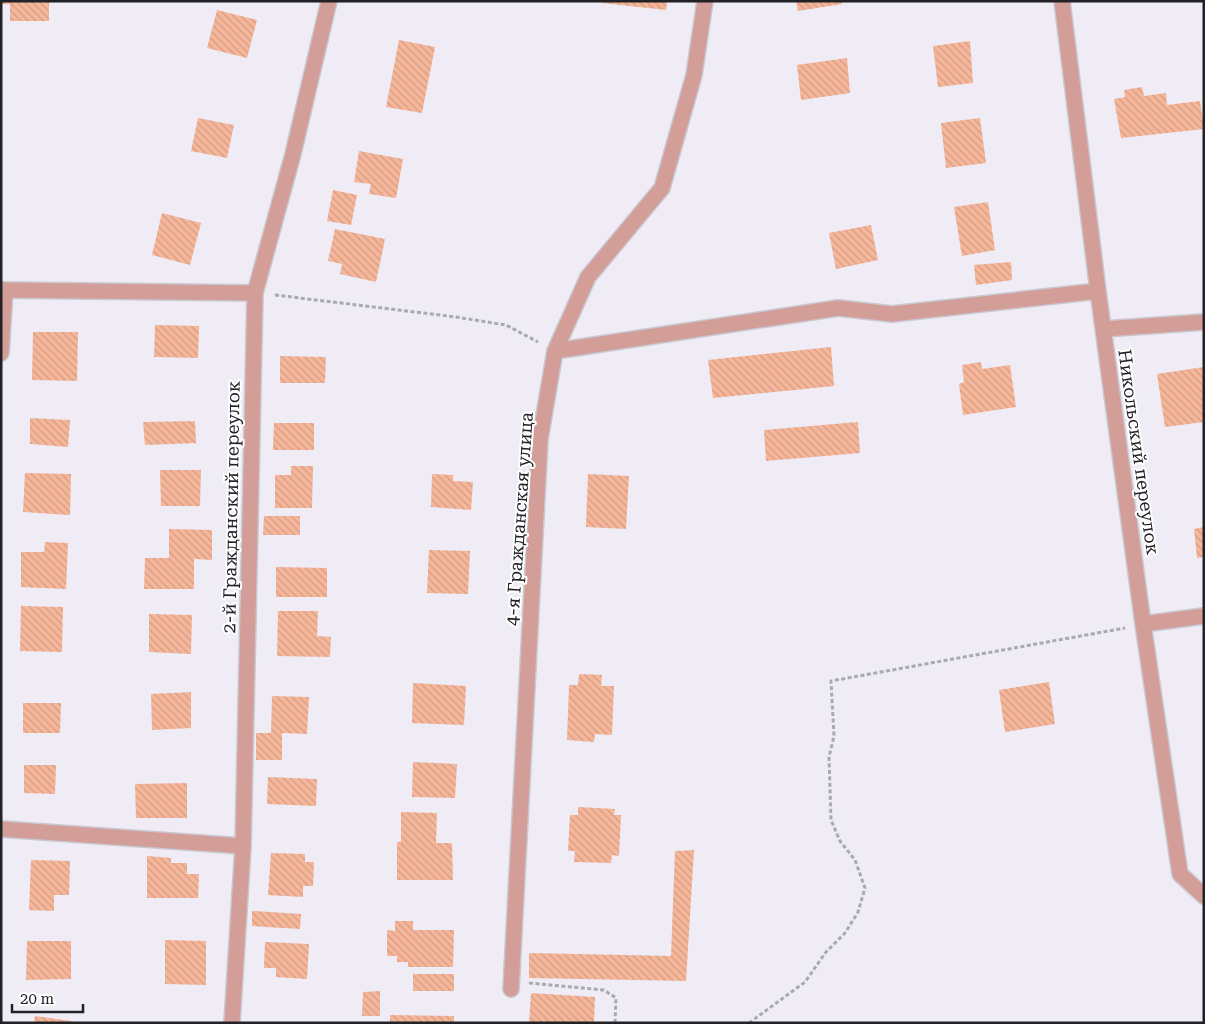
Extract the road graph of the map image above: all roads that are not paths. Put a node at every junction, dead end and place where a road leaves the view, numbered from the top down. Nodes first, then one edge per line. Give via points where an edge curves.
1 (329, 1) edge
2 (705, 1) edge
3 (1062, 1) edge
4 (3, 290) edge
5 (1098, 291) junction
6 (254, 293) junction
7 (1204, 322) edge
8 (1104, 329) junction
9 (556, 352) junction
10 (1, 354) edge
11 (1204, 616) edge
12 (1143, 624) junction
13 (1, 829) edge
14 (243, 846) junction
15 (1204, 896) edge
16 (511, 985) road end
17 (232, 1023) edge

1 - 6 street, 2-й Гражданский переулок via 293,154
2 - 9 street, 4-я Гражданская улица via 694,75 662,188 588,277
3 - 5 street, Никольский переулок
4 - 6 street
4 - 10 street
5 - 8 street, Никольский переулок
5 - 9 street via 892,314 838,308
6 - 14 street, 2-й Гражданский переулок
7 - 8 street
8 - 12 street, Никольский переулок
9 - 16 street, 4-я Гражданская улица via 540,438
11 - 12 street
12 - 15 street, Никольский переулок via 1180,874
13 - 14 street
14 - 17 street, 2-й Гражданский переулок

